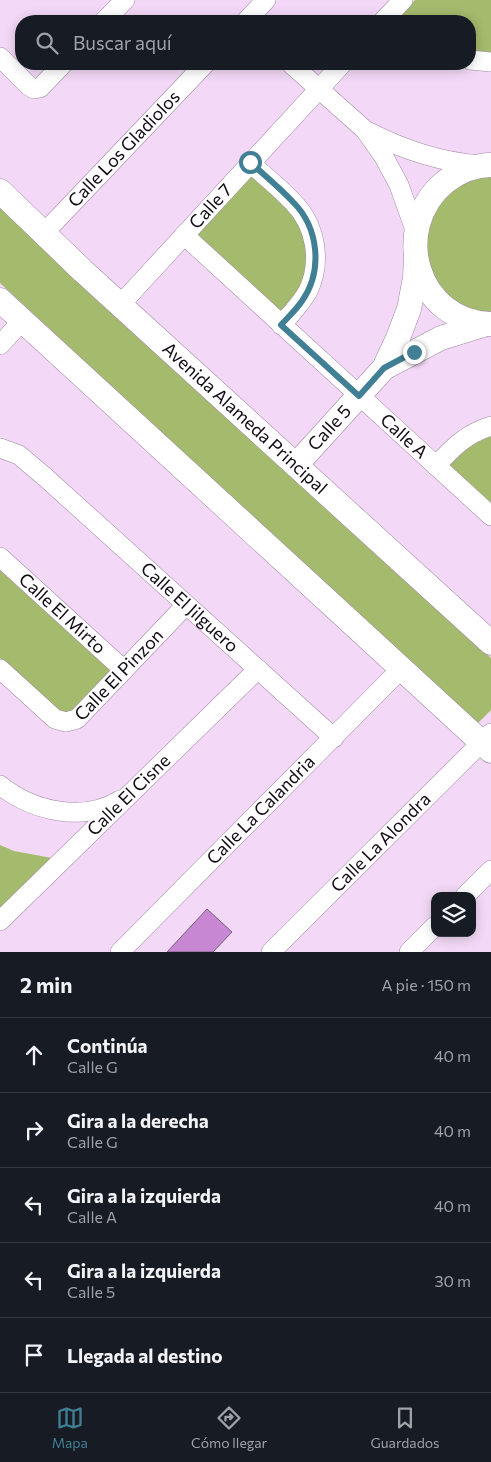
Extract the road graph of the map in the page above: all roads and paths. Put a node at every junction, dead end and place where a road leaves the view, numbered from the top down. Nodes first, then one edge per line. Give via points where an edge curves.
1 (125, 0) edge
2 (266, 0) edge
3 (403, 0) edge
4 (110, 15) edge
5 (252, 15) edge
6 (390, 15) edge
7 (0, 57) edge
8 (476, 61) edge
9 (491, 62) edge
10 (57, 70) edge
11 (199, 70) edge
12 (298, 70) edge
13 (336, 70) edge
14 (318, 88) junction
15 (365, 130) junction
16 (250, 162) junction
17 (488, 165) edge
18 (0, 191) edge
19 (44, 233) junction
20 (416, 233) junction
21 (184, 236) junction
22 (416, 258) junction
23 (0, 300) edge
24 (120, 305) junction
25 (22, 321) junction
26 (489, 324) edge
27 (281, 325) junction
28 (0, 345) edge
29 (384, 368) junction
30 (359, 396) junction
31 (491, 426) edge
32 (0, 437) edge
33 (0, 448) edge
34 (19, 454) junction
35 (296, 465) junction
36 (436, 466) junction
37 (491, 516) edge
38 (0, 557) edge
39 (186, 605) junction
40 (491, 643) edge
41 (0, 669) edge
42 (258, 669) junction
43 (401, 669) junction
44 (124, 670) junction
45 (334, 738) junction
46 (488, 742) edge
47 (0, 785) edge
48 (132, 792) junction
49 (491, 870) edge
50 (470, 892) edge
51 (0, 921) edge
52 (431, 930) edge
53 (120, 952) edge
54 (271, 952) edge
55 (409, 952) edge

1 - 4 street
2 - 5 street
3 - 6 street
7 - 10 street via 34,89 40,88
8 - 9 street
11 - 19 street, Calle Los Gladiolos
12 - 14 street
13 - 14 street, Calle 7
14 - 15 street
14 - 16 street, Calle 7
15 - 17 street via 421,155
15 - 20 street via 399,185
16 - 21 street, Calle 7
16 - 27 street via 294,202 309,224 313,237 313,277 302,302
17 - 20 street via 461,172 439,187 424,208
18 - 19 street, Avenida Alameda Principal
19 - 24 street, Avenida Alameda Principal
20 - 22 street
21 - 24 street, Calle 7
21 - 27 street, Calle A
22 - 26 street via 424,283 440,303 462,317
22 - 29 street, Calle 5 via 409,309
23 - 25 street
24 - 35 street, Avenida Alameda Principal
25 - 28 street
25 - 43 street
26 - 29 street, Calle 5 via 441,338
27 - 30 street, Calle A
29 - 30 street, Calle 5
30 - 35 street, Calle 5
30 - 36 street, Calle A
31 - 36 street via 458,443
32 - 34 street
33 - 34 street
34 - 39 street, Calle El Jilguero
35 - 40 street, Avenida Alameda Principal
36 - 37 street, Calle A
38 - 44 street, Calle El Mirto
39 - 42 street, Calle El Jilguero
39 - 44 street, Calle El Pinzon
41 - 44 street, Calle El Pinzon via 55,719 66,722 77,719
42 - 45 street, Calle El Jilguero
42 - 48 street, Calle El Cisne
43 - 45 street, Calle La Calandria
43 - 46 street
45 - 53 street, Calle La Calandria
46 - 54 street, Calle La Alondra
47 - 48 street via 30,803 73,812 112,805
48 - 51 street, Calle El Cisne
49 - 50 street
52 - 55 street

